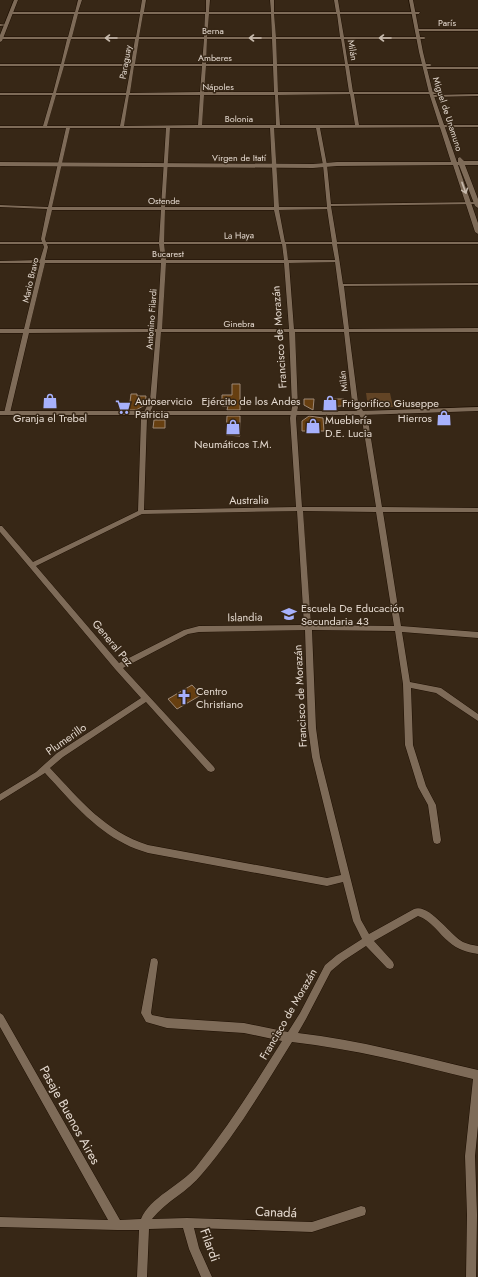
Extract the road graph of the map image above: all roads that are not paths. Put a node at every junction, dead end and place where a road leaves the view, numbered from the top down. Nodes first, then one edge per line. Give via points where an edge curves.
1 (16, 0) edge
2 (80, 0) edge
3 (144, 0) edge
4 (208, 0) edge
5 (272, 0) edge
6 (336, 0) edge
7 (411, 0) edge
8 (416, 0) edge
9 (11, 13) junction
10 (77, 13) junction
11 (142, 13) junction
12 (206, 13) junction
13 (272, 13) junction
14 (339, 13) junction
15 (413, 13) junction
16 (419, 13) junction
17 (0, 25) edge
18 (6, 25) junction
19 (420, 30) junction
20 (478, 30) edge
21 (69, 38) junction
22 (137, 38) junction
23 (206, 38) junction
24 (273, 38) junction
25 (342, 38) junction
26 (421, 38) junction
27 (1, 39) edge
28 (62, 64) junction
29 (274, 64) junction
30 (347, 64) junction
31 (0, 65) edge
32 (133, 65) junction
33 (204, 65) junction
34 (427, 66) junction
35 (478, 68) edge
36 (0, 94) edge
37 (54, 94) junction
38 (127, 94) junction
39 (202, 94) junction
40 (277, 94) junction
41 (352, 94) junction
42 (434, 94) junction
43 (478, 95) edge
44 (122, 126) junction
45 (168, 126) junction
46 (200, 126) junction
47 (275, 126) junction
48 (357, 126) junction
49 (442, 126) junction
50 (448, 126) junction
51 (478, 126) edge
52 (0, 127) edge
53 (45, 127) junction
54 (68, 127) junction
55 (318, 127) junction
56 (455, 163) junction
57 (462, 163) junction
58 (478, 163) edge
59 (0, 164) edge
60 (60, 165) junction
61 (325, 165) junction
62 (166, 166) junction
63 (275, 166) junction
64 (470, 204) junction
65 (478, 204) edge
66 (0, 206) edge
67 (329, 206) junction
68 (50, 208) junction
69 (163, 208) junction
70 (277, 208) junction
71 (478, 232) edge
72 (44, 243) junction
73 (282, 243) junction
74 (334, 243) junction
75 (478, 243) edge
76 (0, 244) edge
77 (162, 244) junction
78 (42, 261) junction
79 (164, 261) junction
80 (286, 261) junction
81 (336, 261) junction
82 (0, 262) edge
83 (478, 284) edge
84 (341, 285) junction
85 (478, 330) edge
86 (0, 331) edge
87 (27, 331) junction
88 (159, 331) junction
89 (292, 331) junction
90 (346, 331) junction
91 (478, 409) edge
92 (294, 412) junction
93 (4, 413) edge
94 (146, 413) junction
95 (362, 413) junction
96 (299, 509) junction
97 (378, 509) junction
98 (478, 510) edge
99 (141, 512) junction
100 (0, 528) edge
101 (32, 565) junction
102 (308, 628) junction
103 (398, 629) junction
104 (478, 635) edge
105 (118, 667) junction
106 (407, 684) junction
107 (146, 699) junction
108 (478, 718) edge
109 (45, 768) junction
110 (211, 769) dead end
111 (0, 798) edge
112 (437, 840) dead end
113 (346, 878) junction
114 (367, 940) junction
115 (478, 950) edge
116 (154, 962) dead end
117 (390, 965) dead end
118 (0, 1018) edge
119 (289, 1038) junction
120 (478, 1076) edge
121 (360, 1211) dead end
122 (0, 1222) edge
123 (187, 1223) junction
124 (117, 1225) junction
125 (144, 1225) junction
126 (142, 1277) edge
127 (207, 1277) edge
128 (471, 1277) edge

1 - 9 street
2 - 10 street
3 - 11 street, Paraguay
4 - 12 street
5 - 13 street, Francisco de Morazán
6 - 14 street, Milán
7 - 15 street, Miguel de Unamuno
8 - 16 street, Miguel de Unamuno
9 - 10 street
9 - 18 street
10 - 11 street
10 - 21 street
11 - 12 street
11 - 22 street, Paraguay
12 - 13 street
12 - 23 street
13 - 14 street
13 - 24 street, Francisco de Morazán
14 - 15 street
14 - 25 street, Milán
15 - 16 street
15 - 19 street, Miguel de Unamuno
16 - 19 street, Miguel de Unamuno
17 - 18 street
18 - 27 street
19 - 20 street, París
19 - 26 street, Miguel de Unamuno
22 -> 21 street, Berna
21 - 27 street, Berna
21 - 28 street
22 - 23 street, Berna
22 - 32 street, Paraguay
24 -> 23 street, Berna
23 - 33 street
24 - 25 street, Berna
24 - 29 street, Francisco de Morazán
26 -> 25 street, Berna
25 - 30 street, Milán
26 - 34 street, Miguel de Unamuno
28 - 31 street, Amberes
28 - 32 street, Amberes
28 - 37 street
29 - 30 street, Amberes
29 - 33 street, Amberes
29 - 40 street, Francisco de Morazán
30 - 34 street, Amberes
30 - 41 street, Milán
32 - 33 street, Amberes
32 - 38 street, Paraguay
33 - 39 street
34 - 35 street, Amberes
34 - 42 street, Miguel de Unamuno
36 - 37 street, Nápoles
37 - 38 street, Nápoles
37 - 53 street
38 - 39 street, Nápoles
38 - 44 street, Paraguay
39 - 40 street, Nápoles
39 - 46 street
40 - 41 street, Nápoles
40 - 47 street, Francisco de Morazán
41 - 42 street, Nápoles
41 - 48 street, Milán
42 - 43 street, Nápoles
42 - 49 street, Miguel de Unamuno
42 - 50 street, Miguel de Unamuno
44 - 45 street, Bolonia
44 - 54 street, Bolonia
45 - 46 street, Bolonia
45 - 62 street, Antonino Filardi
46 - 47 street, Bolonia
47 - 55 street, Bolonia
47 - 63 street, Francisco de Morazán
48 - 49 street, Bolonia
48 - 55 street, Bolonia
49 - 50 street, Bolonia
49 - 56 street, Miguel de Unamuno
50 - 51 street, Bolonia
50 - 57 street, Miguel de Unamuno
52 - 53 street, Bolonia
53 - 54 street, Bolonia
54 - 60 street, Mario Bravo
55 - 61 street, Milán
56 - 57 street, Virgen de Itatí
56 - 61 street, Virgen de Itatí
56 -> 64 street, Miguel de Unamuno
57 - 58 street, Virgen de Itatí
57 - 65 street, Miguel de Unamuno
59 - 60 street, Virgen de Itatí
60 - 62 street, Virgen de Itatí
60 - 68 street, Mario Bravo
61 - 63 street, Virgen de Itatí
61 - 67 street, Milán
62 - 63 street, Virgen de Itatí
62 - 69 street, Antonino Filardi
63 - 70 street, Francisco de Morazán
64 - 65 street, Ostende
64 - 67 street, Ostende
64 - 71 street, Miguel de Unamuno
66 - 68 street, Ostende
67 - 70 street, Ostende
67 - 74 street, Milán
68 - 69 street, Ostende
68 - 72 street, Mario Bravo
69 - 70 street, Ostende
69 - 77 street, Antonino Filardi
70 - 73 street, Francisco de Morazán
72 - 76 street, La Haya
72 - 77 street, La Haya
72 - 78 street, Mario Bravo via 46,247
73 - 74 street, La Haya
73 - 77 street, La Haya
73 - 80 street, Francisco de Morazán
74 - 75 street, La Haya
74 - 81 street, Milán
77 - 79 street, Antonino Filardi
78 - 79 street, Bucarest
78 - 82 street, Bucarest
78 - 87 street, Mario Bravo
79 - 80 street, Bucarest
79 - 88 street, Antonino Filardi
80 - 81 street, Bucarest
80 - 89 street, Francisco de Morazán
81 - 84 street, Milán
83 - 84 street
84 - 90 street, Milán
85 - 90 street, Ginebra
86 - 87 street, Ginebra
87 - 88 street, Ginebra
87 - 93 street, Mario Bravo
88 - 89 street, Ginebra
88 - 94 street, Antonino Filardi via 153,400
89 - 90 street, Ginebra
89 - 92 street, Francisco de Morazán
90 - 95 street, Milán via 355,402
91 - 95 main road, Ejército de los Andes
92 - 94 main road, Ejército de los Andes
92 - 95 main road, Ejército de los Andes
92 - 96 street, Francisco de Morazán
93 - 94 main road, Ejército de los Andes
94 - 99 street, Antonino Filardi
95 - 97 street, Milán
96 - 97 street, Australia
96 - 99 street, Australia
96 - 102 street, Francisco de Morazán
97 - 98 street, Australia
97 - 103 street, Milán
99 - 101 street, Australia
100 - 101 street, General Paz
101 - 105 street, General Paz
102 - 103 street, Islandia
102 - 105 street, Islandia via 194,630
102 - 113 street, Francisco de Morazán via 316,757
103 - 104 street, Islandia via 439,630
103 - 106 street, Milán
105 - 107 street, General Paz
106 - 108 street via 438,690
106 - 112 street, Milán via 409,745 422,787 432,805
107 - 109 street, Plumerillo via 60,755
107 - 110 street, General Paz
109 - 111 street, Plumerillo
109 - 113 street via 90,815 115,834 148,849 328,882
113 - 114 street, Francisco de Morazán via 357,921
114 - 115 street via 421,912 456,943
114 - 117 street
114 - 119 street, Francisco de Morazán via 328,968
116 - 119 street via 146,1013 149,1019 167,1023 244,1028
118 - 124 street, Pasaje Buenos Aires
119 - 120 street via 364,1048
119 - 125 street, Francisco de Morazán via 244,1110 198,1172 182,1188 156,1206
120 - 128 street via 470,1156
121 - 123 street, Canadá via 312,1227
122 - 124 street
123 - 125 street, Canadá
123 - 127 street, Filardi via 194,1249
124 - 125 street
125 - 126 street

